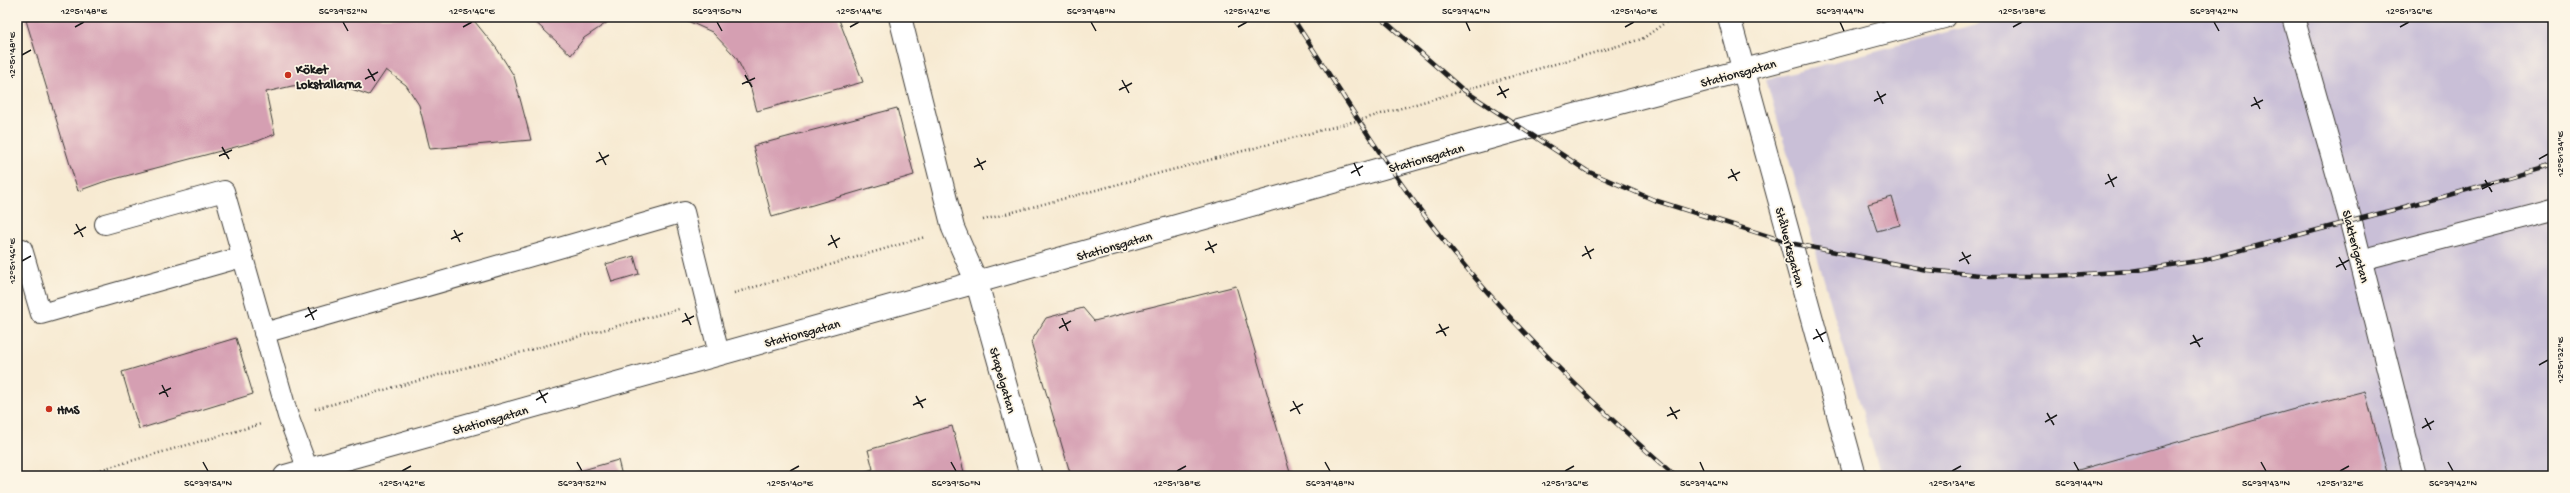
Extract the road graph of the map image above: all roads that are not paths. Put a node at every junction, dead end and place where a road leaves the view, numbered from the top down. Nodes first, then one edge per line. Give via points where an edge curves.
1 (900, 17) edge
2 (1729, 17) edge
3 (1944, 17) edge
4 (2293, 17) edge
5 (1743, 70) junction
6 (2553, 210) edge
7 (106, 224) dead end
8 (22, 249) dead end
9 (242, 257) junction
10 (2361, 260) junction
11 (977, 283) junction
12 (264, 334) junction
13 (719, 354) junction
14 (309, 473) edge
15 (285, 476) edge
16 (1031, 476) edge
17 (1855, 476) edge
18 (2415, 476) edge

1 - 11 street, Stapelgatan via 953,228
2 - 5 street, Stålverksgatan
3 - 5 street, Stationsgatan
4 - 10 street, Slakterigatan
5 - 11 street, Stationsgatan via 1522,129
5 - 17 street, Stålverksgatan
6 - 10 lane
7 - 9 lane via 224,191
8 - 9 lane via 41,314
9 - 12 lane
10 - 18 street, Slakterigatan
11 - 13 street, Stationsgatan
11 - 16 street, Stapelgatan
12 - 13 lane via 684,212
12 - 14 lane via 288,416
13 - 14 street, Stationsgatan
14 - 15 street, Stationsgatan

